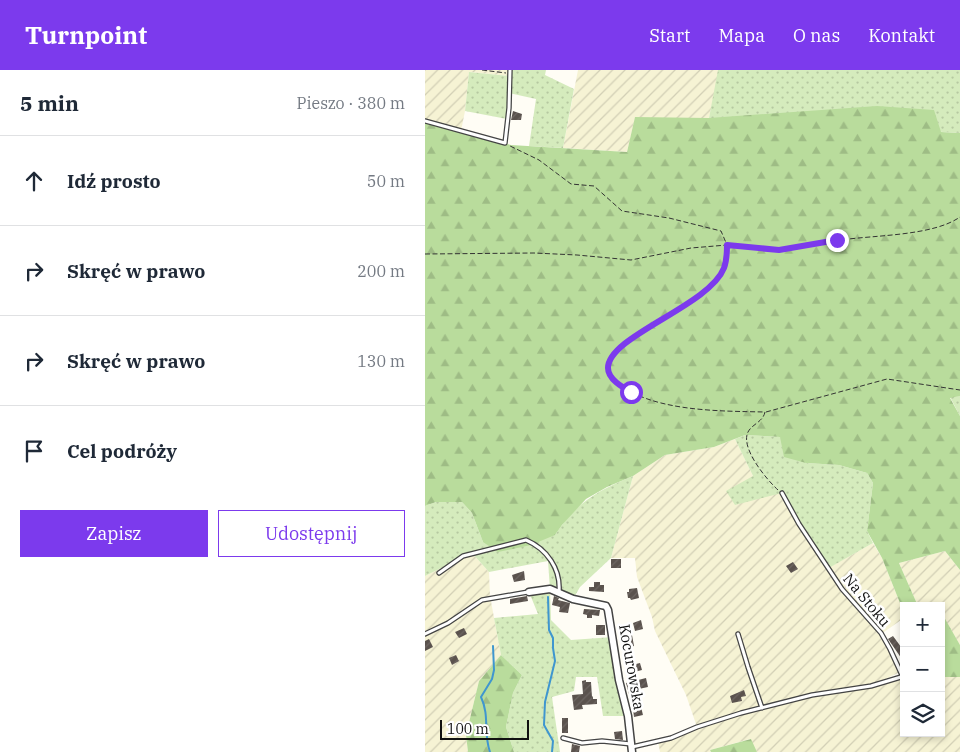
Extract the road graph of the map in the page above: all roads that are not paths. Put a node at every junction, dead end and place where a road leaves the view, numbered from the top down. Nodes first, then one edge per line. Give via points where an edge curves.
1 (510, 72) edge
2 (425, 121) edge
3 (782, 493) road end
4 (439, 573) dead end
5 (529, 592) joint
6 (559, 592) junction
7 (425, 634) edge
8 (738, 634) dead end
9 (762, 708) junction
10 (563, 738) dead end
11 (632, 748) edge

1 - 2 lane via 505,143
3 - 9 lane, Na Stoku via 842,589 891,649 902,675 871,686 812,695
4 - 6 lane via 463,556 526,540 553,562 560,584
5 - 6 street, Kocurowska via 550,589
5 - 7 lane via 482,600
6 - 11 street, Kocurowska via 573,599 606,606 609,610
8 - 9 lane
9 - 11 lane, Na Stoku
10 - 11 lane, Na Stoku

